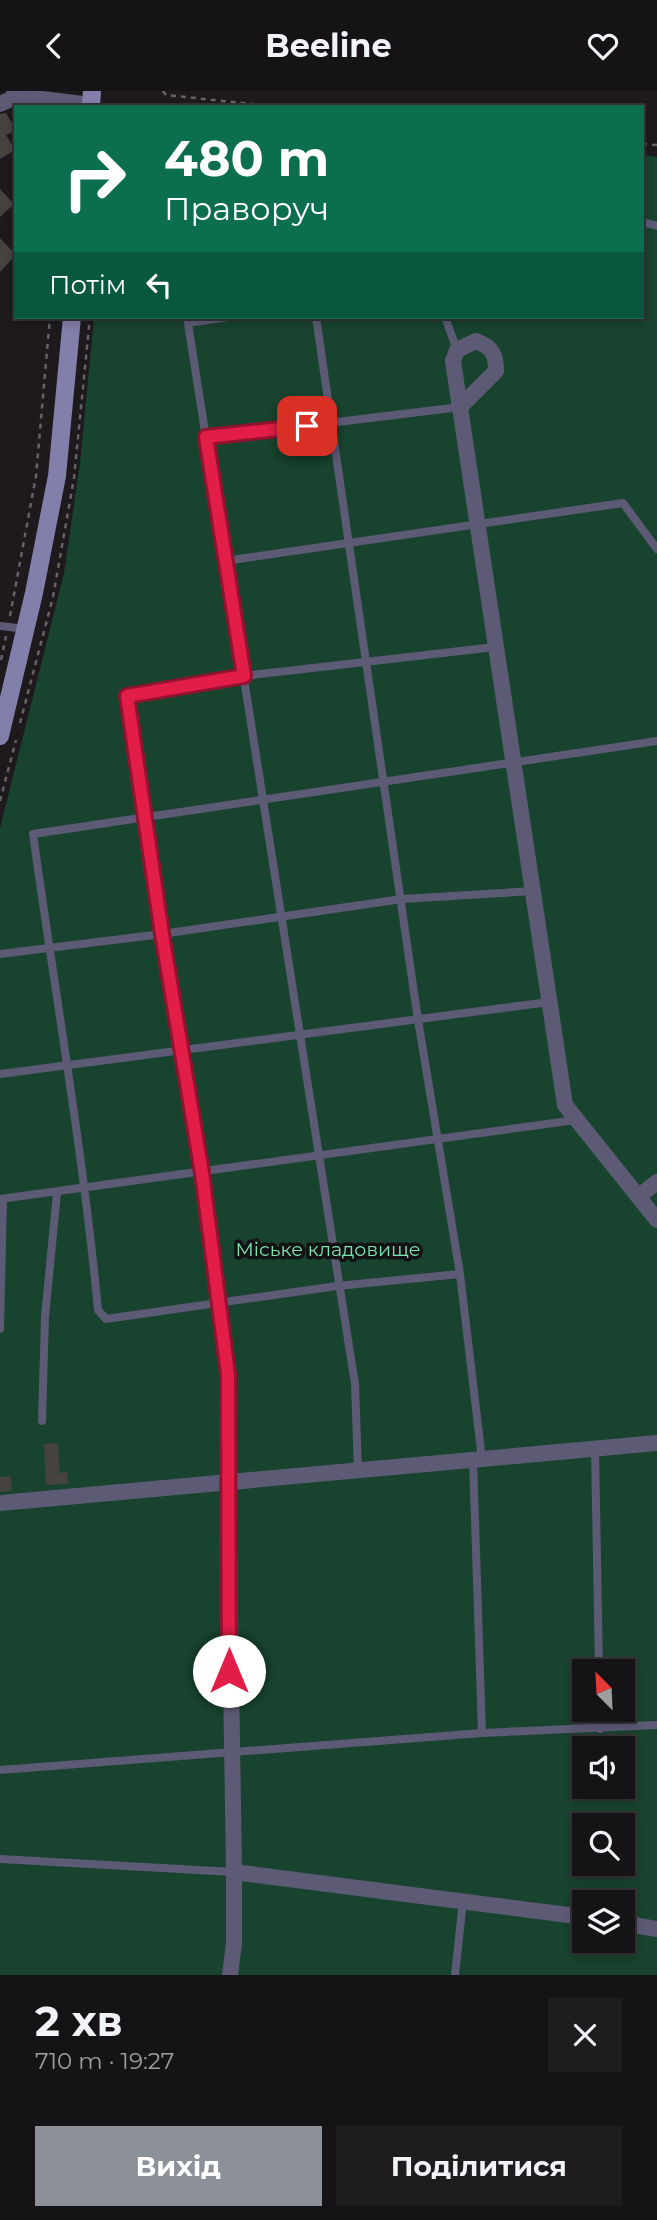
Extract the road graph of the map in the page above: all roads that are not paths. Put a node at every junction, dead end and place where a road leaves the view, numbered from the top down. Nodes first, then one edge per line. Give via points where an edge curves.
1 (16, 93) edge
2 (91, 101) edge
3 (0, 104) edge
4 (72, 319) edge
5 (316, 319) edge
6 (446, 319) edge
7 (187, 320) edge
8 (457, 350) junction
9 (460, 407) junction
10 (333, 423) junction
11 (206, 437) junction
12 (477, 523) junction
13 (349, 543) junction
14 (657, 549) edge
15 (225, 561) junction
16 (11, 627) edge
17 (495, 647) junction
18 (368, 662) junction
19 (244, 676) junction
20 (0, 733) edge
21 (657, 741) edge
22 (513, 764) junction
23 (384, 780) junction
24 (262, 799) junction
25 (146, 818) junction
26 (533, 891) junction
27 (402, 899) junction
28 (282, 916) junction
29 (162, 934) junction
30 (48, 947) junction
31 (0, 954) edge
32 (549, 1002) junction
33 (418, 1020) junction
34 (300, 1036) junction
35 (182, 1052) junction
36 (65, 1067) junction
37 (0, 1074) edge
38 (576, 1120) junction
39 (438, 1140) junction
40 (318, 1158) junction
41 (202, 1173) junction
42 (657, 1182) edge
43 (86, 1189) junction
44 (57, 1193) junction
45 (639, 1196) junction
46 (2, 1199) edge
47 (657, 1220) edge
48 (460, 1274) junction
49 (337, 1286) junction
50 (220, 1302) junction
51 (0, 1329) edge
52 (42, 1421) dead end
53 (657, 1443) edge
54 (595, 1449) junction
55 (478, 1460) junction
56 (358, 1471) junction
57 (228, 1482) junction
58 (0, 1503) edge
59 (599, 1659) edge
60 (600, 1722) edge
61 (657, 1725) edge
62 (600, 1729) junction
63 (482, 1733) junction
64 (230, 1752) junction
65 (0, 1770) edge
66 (0, 1859) edge
67 (234, 1872) junction
68 (463, 1899) junction
69 (572, 1915) edge
70 (635, 1925) edge
71 (657, 1929) edge
72 (230, 1975) edge
73 (455, 1975) edge

1 - 2 street
1 - 3 street
4 - 16 main road via 57,476
5 - 10 lane
6 - 8 lane
7 - 11 lane
8 - 9 street via 453,361
8 - 9 street via 476,341 488,345 496,356 496,370
9 - 10 lane
9 - 12 street
10 - 11 lane
10 - 13 lane
11 - 15 lane
12 - 13 lane
12 - 14 lane via 623,502
12 - 17 street
13 - 15 lane
13 - 18 lane
15 - 19 lane
16 - 20 main road
17 - 18 lane
17 - 22 street
18 - 19 lane
18 - 23 lane
19 - 24 lane
19 - 25 lane via 127,696
21 - 22 lane
22 - 23 lane
22 - 26 street
23 - 24 lane
23 - 27 lane
24 - 25 lane
24 - 28 lane
25 - 29 lane
25 - 30 lane via 33,834
26 - 27 lane
26 - 32 street
27 - 28 lane
27 - 33 lane
28 - 29 lane
28 - 34 lane
29 - 30 lane
29 - 35 lane
30 - 31 lane
30 - 36 lane
32 - 33 lane
32 - 38 street via 565,1105
33 - 34 lane
33 - 39 lane
34 - 35 lane
34 - 40 lane
35 - 36 lane
35 - 41 lane
36 - 37 lane
36 - 43 lane
38 - 39 lane
38 - 45 street
39 - 40 lane
39 - 48 lane
40 - 41 lane
40 - 49 lane
41 - 43 lane
41 - 50 lane
42 - 45 street
43 - 44 lane
43 - 50 lane via 98,1310 106,1319
44 - 46 lane
44 - 52 lane via 45,1317
45 - 47 street
46 - 51 lane
48 - 49 lane
48 - 55 lane
49 - 50 lane
49 - 56 lane via 355,1384
50 - 57 lane via 230,1399
53 - 54 street
54 - 55 street
54 - 59 lane
55 - 56 street
55 - 63 lane
56 - 57 street
57 - 58 street
57 - 64 street
60 - 62 lane
61 - 62 lane
62 - 63 lane
63 - 64 lane
64 - 65 lane
64 - 67 street
66 - 67 lane
67 - 68 street
67 - 72 street
68 - 69 street
68 - 73 lane
70 - 71 street

